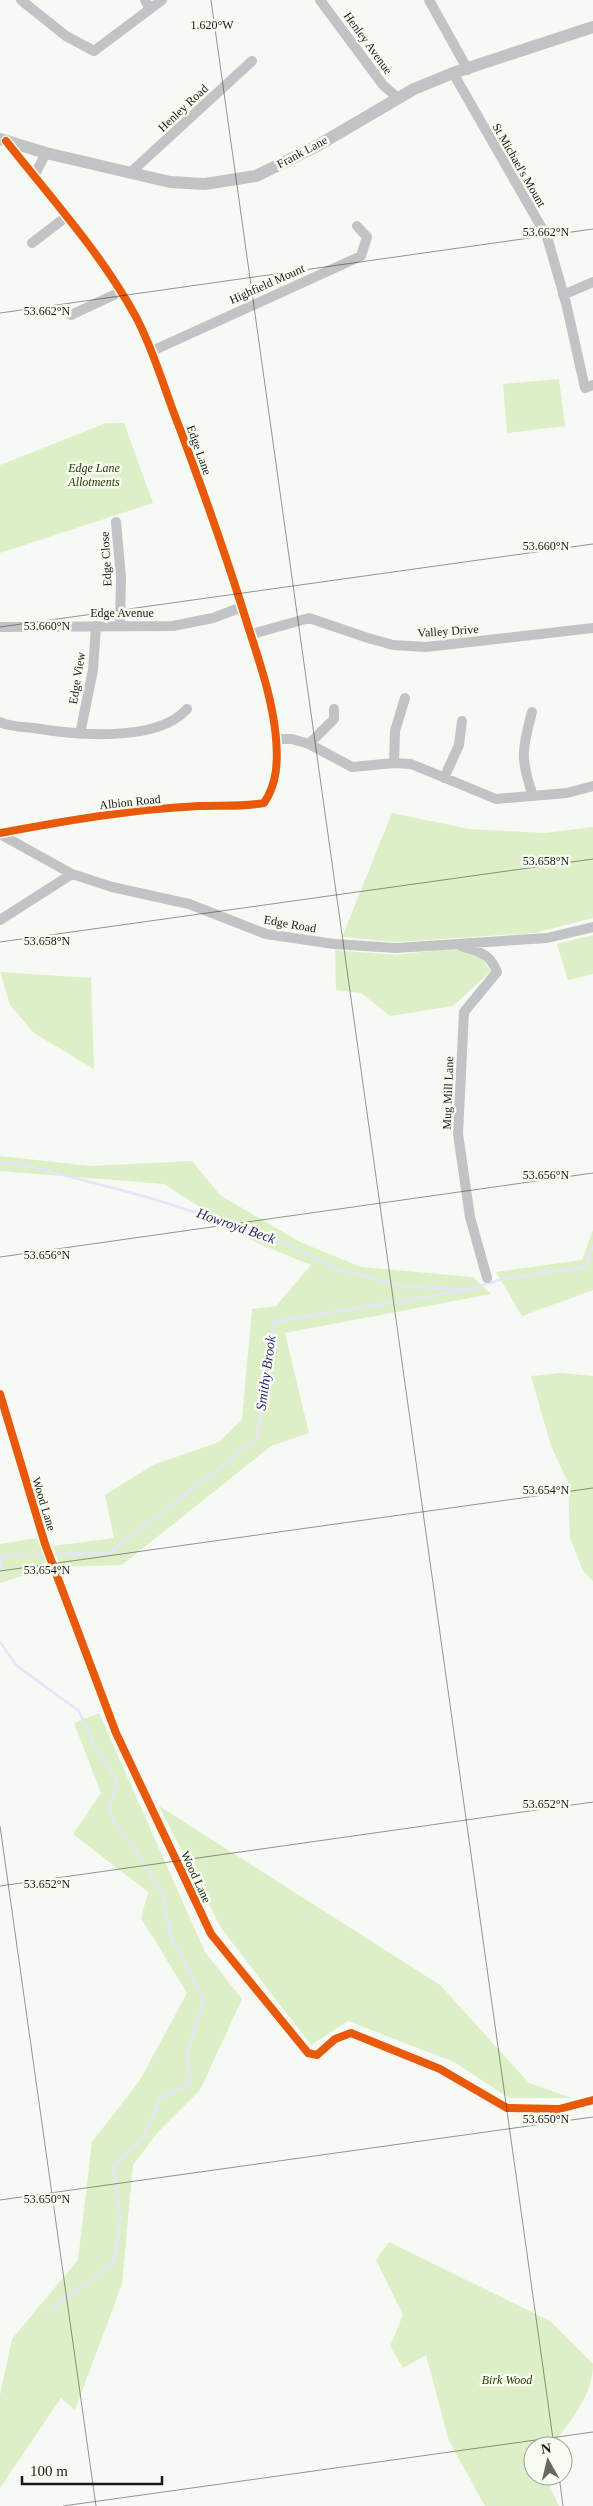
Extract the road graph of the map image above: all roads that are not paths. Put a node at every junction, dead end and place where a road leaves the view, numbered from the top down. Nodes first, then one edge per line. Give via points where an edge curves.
1 (21, 0) edge
2 (162, 0) edge
3 (320, 0) edge
4 (429, 0) edge
5 (147, 4) edge
6 (592, 25) edge
7 (252, 61) dead end
8 (468, 70) junction
9 (452, 73) junction
10 (398, 98) junction
11 (3, 140) edge
12 (46, 154) junction
13 (130, 173) junction
14 (34, 176) junction
15 (66, 216) junction
16 (357, 226) dead end
17 (32, 243) dead end
18 (593, 282) edge
19 (120, 292) junction
20 (563, 295) junction
21 (71, 315) dead end
22 (152, 351) junction
23 (589, 387) edge
24 (116, 522) dead end
25 (242, 607) junction
26 (96, 626) junction
27 (120, 626) junction
28 (0, 627) edge
29 (593, 628) edge
30 (252, 634) junction
31 (406, 698) dead end
32 (334, 708) dead end
33 (187, 709) dead end
34 (532, 712) dead end
35 (462, 721) dead end
36 (0, 722) edge
37 (80, 734) junction
38 (276, 739) junction
39 (309, 744) junction
40 (394, 763) junction
41 (444, 778) junction
42 (593, 786) edge
43 (533, 796) junction
44 (264, 803) joint
45 (0, 833) edge
46 (72, 874) junction
47 (0, 920) edge
48 (593, 927) edge
49 (455, 944) junction
50 (487, 1278) dead end
51 (0, 1394) edge
52 (593, 2100) edge

1 - 5 street via 66,36 94,51
2 - 5 street
3 - 10 street, Henley Avenue via 383,85
4 - 8 street
6 - 8 street, Frank Lane
7 - 13 street, Henley Road
8 - 9 street, Frank Lane
9 - 10 street, Frank Lane
9 - 20 street, St Michael's Mount via 547,237
10 - 13 street, Frank Lane via 256,176 205,184 170,182
11 - 12 street, Frank Lane
11 - 14 street, Edge Lane
12 - 13 street, Frank Lane
12 - 14 street
14 - 15 street, Edge Lane
15 - 17 street
15 - 19 street, Edge Lane
16 - 22 street, Highfield Mount via 366,237 361,256
18 - 20 street
19 - 21 street
19 - 22 street, Edge Lane
20 - 23 street, St Michael's Mount
22 - 25 street, Edge Lane
24 - 27 street, Edge Close via 121,578
25 - 27 street, Edge Avenue via 213,618 173,626
25 - 30 street, Edge Lane
26 - 27 street, Edge Avenue
26 - 28 street, Edge Avenue
26 - 37 street, Edge View via 93,670
29 - 30 street, Valley Drive via 426,647 368,638 309,618
30 - 38 street, Edge Lane via 272,710
31 - 40 street via 395,731
32 - 39 street via 334,719
33 - 37 street via 172,721 133,733
34 - 43 street via 522,748 524,769
35 - 41 street via 459,745
36 - 37 street
38 - 39 street
38 - 44 street, Edge Lane via 275,779
39 - 40 street via 352,767
40 - 41 street via 411,764
41 - 43 street via 496,799
42 - 43 street via 567,793
44 - 45 street, Albion Road via 199,806 69,820
45 - 46 street, Edge Road
46 - 47 street
46 - 49 street, Edge Road via 112,887 189,904 266,934 334,944 396,948
48 - 49 street, Edge Road via 547,938
49 - 50 street, Mug Mill Lane via 483,953 493,960 497,972 464,1012 458,1134 470,1217
51 - 52 street, Wood Lane via 45,1544 116,1733 211,1934 308,2053 317,2055 335,2039 351,2033 440,2069 507,2108 559,2109

